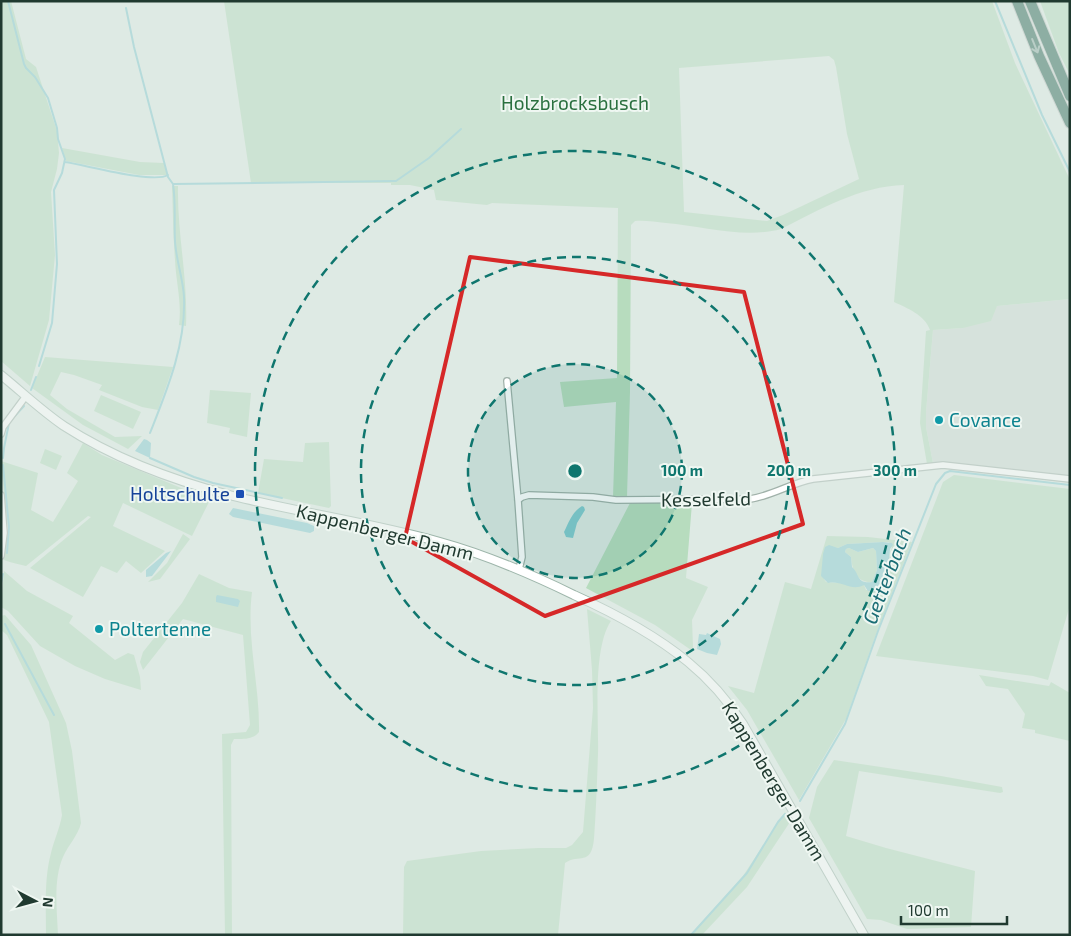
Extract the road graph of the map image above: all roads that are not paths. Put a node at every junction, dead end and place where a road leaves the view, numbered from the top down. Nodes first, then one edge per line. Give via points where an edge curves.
1 (1017, 1) edge
2 (1030, 1) edge
3 (1070, 96) edge
4 (1070, 123) edge
5 (1, 375) edge
6 (507, 381) dead end
7 (26, 396) junction
8 (1, 434) edge
9 (1070, 479) edge
10 (1, 495) edge
11 (518, 500) junction
12 (1, 556) edge
13 (519, 569) junction
14 (864, 935) edge

1 -> 4 highway
2 - 3 highway
5 - 7 main road, Kappenberger Damm
6 - 11 street
7 - 8 street via 3,426
7 - 13 main road, Kappenberger Damm via 83,437 184,482 253,501 440,542
9 - 11 street, Kesselfeld via 943,465 813,479 750,499 616,500 529,495
10 - 12 street via 4,533
11 - 13 street via 522,557
13 - 14 main road, Kappenberger Damm via 629,623 688,661 716,687 743,724

